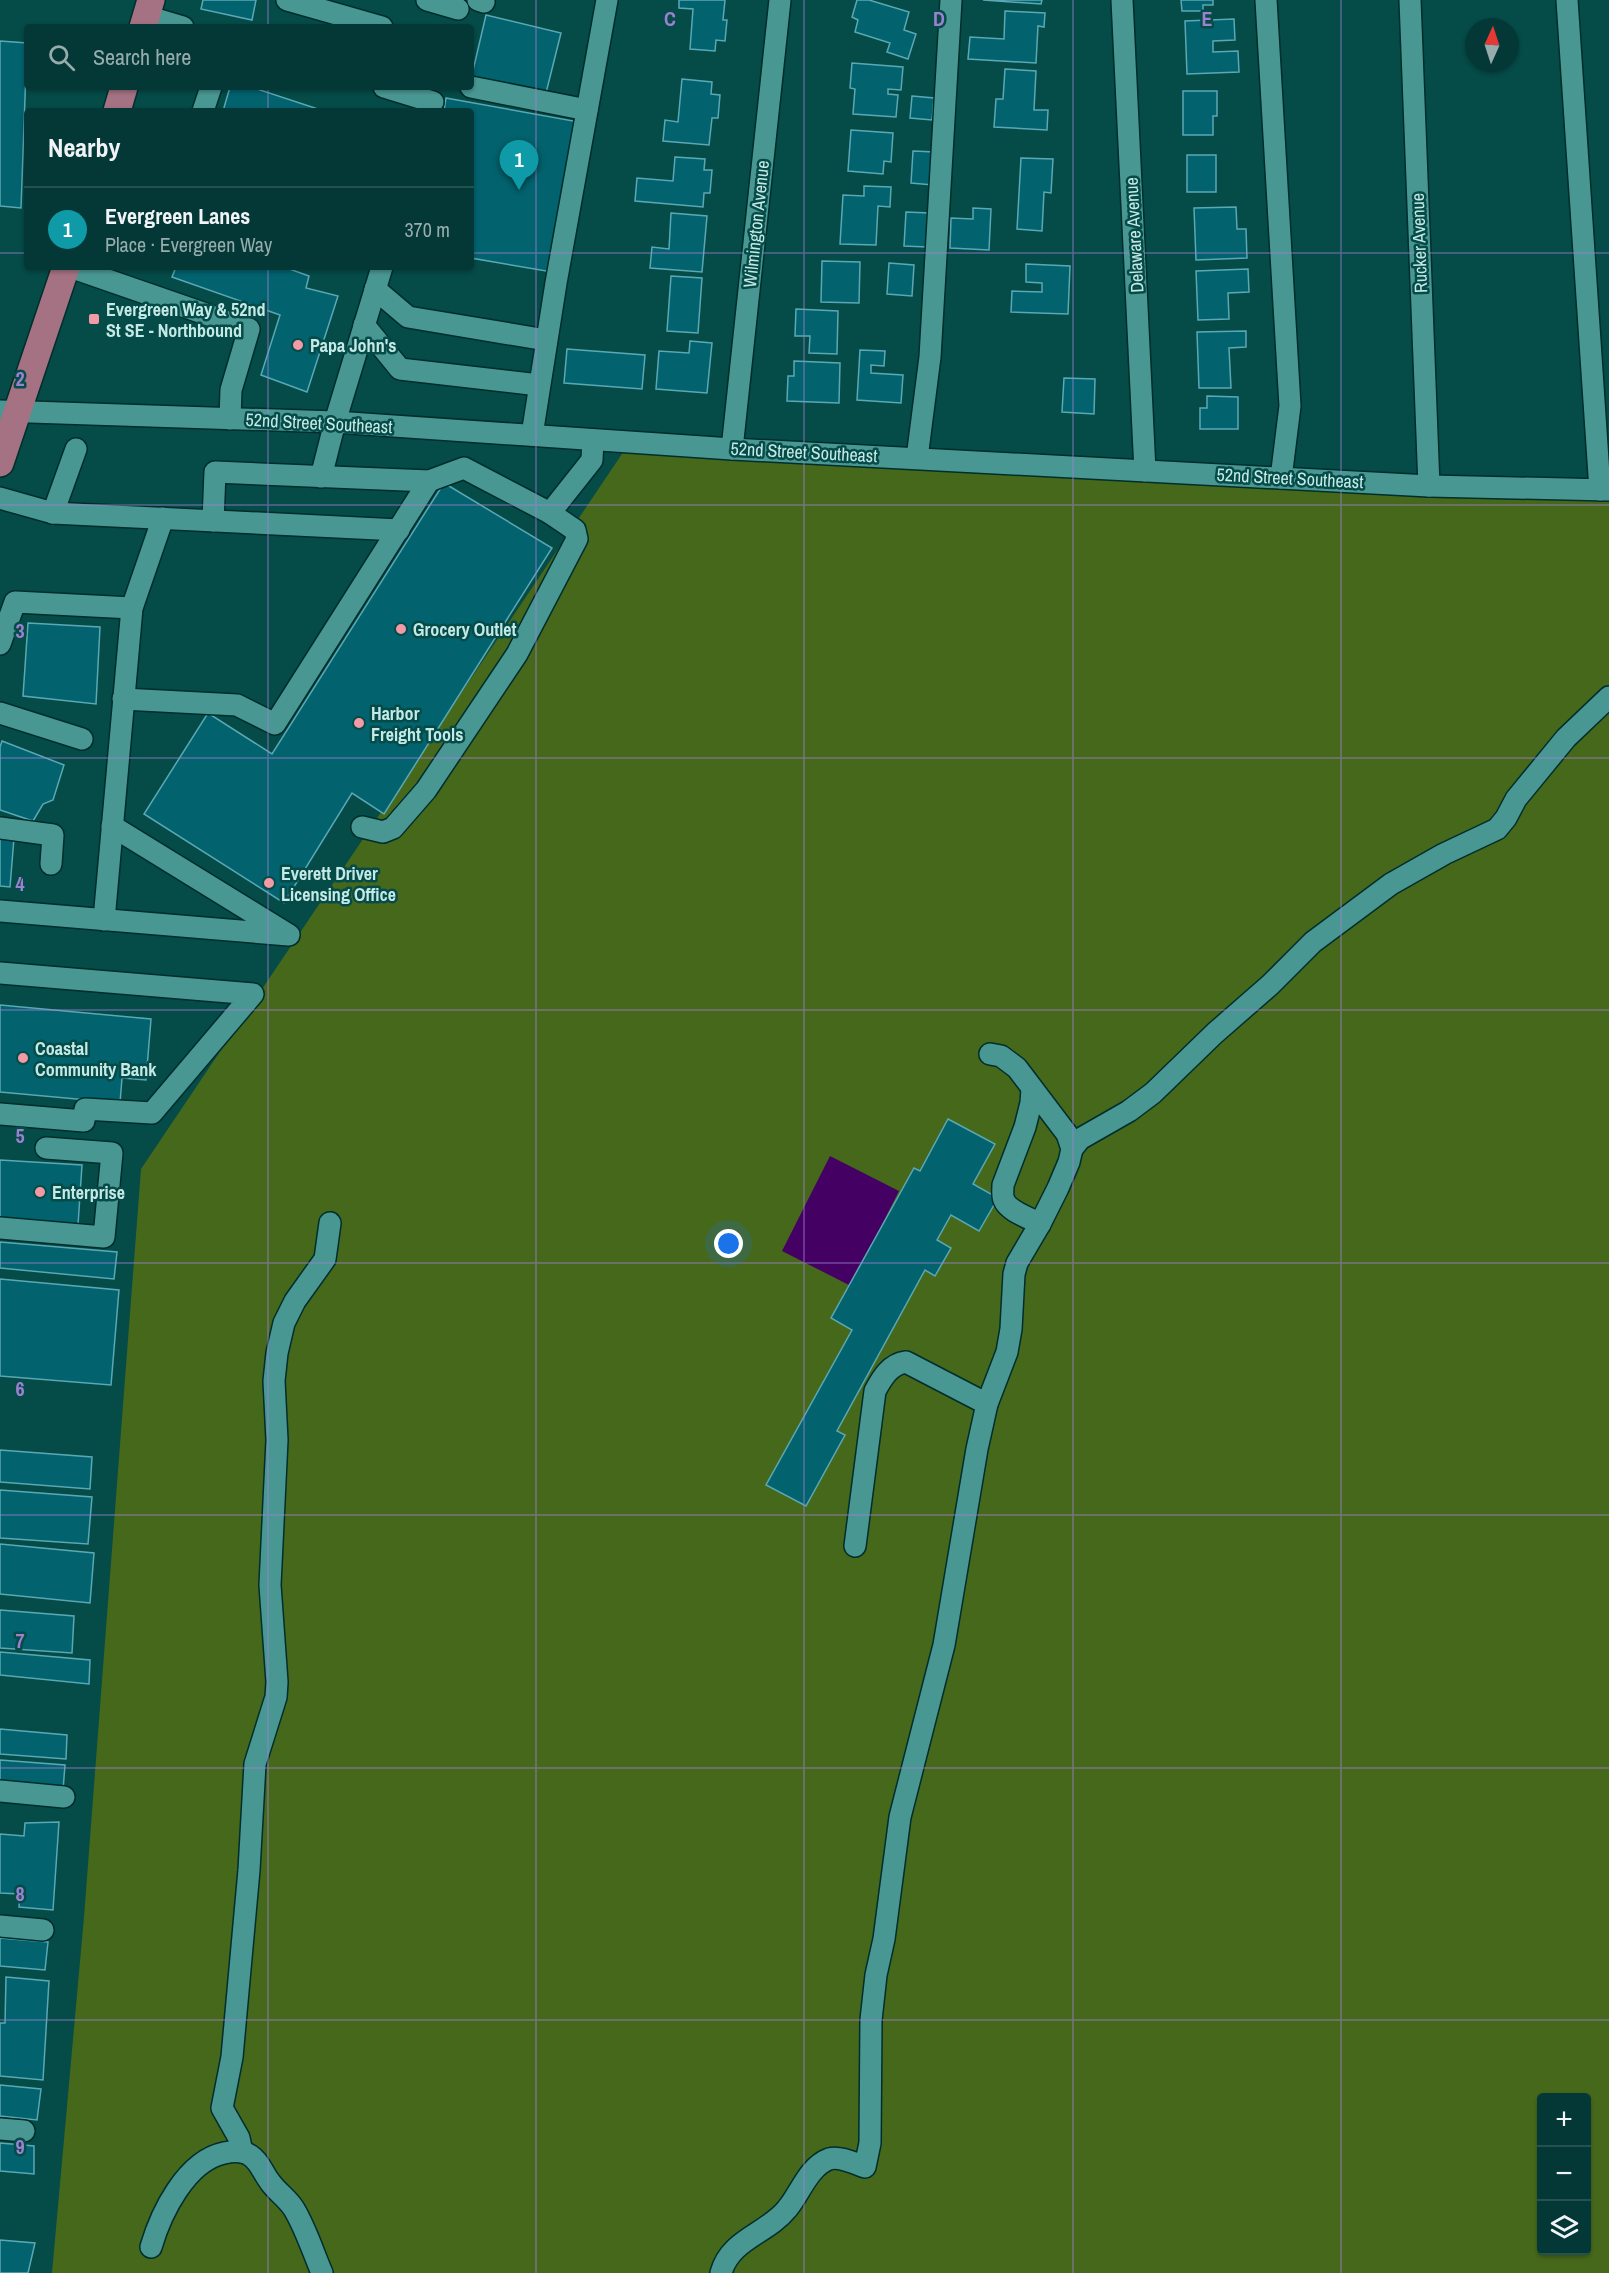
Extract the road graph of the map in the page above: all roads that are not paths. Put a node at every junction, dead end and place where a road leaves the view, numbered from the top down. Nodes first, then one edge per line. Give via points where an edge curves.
1 (287, 0) edge
2 (427, 0) edge
3 (607, 0) edge
4 (780, 0) edge
5 (951, 0) edge
6 (1122, 0) edge
7 (1266, 0) edge
8 (1410, 0) edge
9 (1567, 0) edge
10 (457, 12) edge
11 (147, 14) edge
12 (175, 24) edge
13 (371, 24) edge
14 (474, 88) edge
15 (123, 90) edge
16 (209, 90) edge
17 (395, 90) edge
18 (433, 100) edge
19 (118, 108) edge
20 (204, 108) edge
21 (587, 110) junction
22 (67, 270) edge
23 (77, 270) edge
24 (381, 270) edge
25 (375, 289) junction
26 (364, 325) junction
27 (546, 340) junction
28 (538, 385) junction
29 (9, 412) edge
30 (230, 418) junction
31 (335, 422) junction
32 (532, 435) junction
33 (593, 440) junction
34 (76, 449) dead end
35 (732, 449) junction
36 (918, 459) junction
37 (0, 463) edge
38 (1146, 471) junction
39 (321, 477) junction
40 (1281, 478) junction
41 (429, 481) junction
42 (1429, 486) junction
43 (1604, 490) edge
44 (0, 498) edge
45 (53, 513) junction
46 (550, 513) junction
47 (163, 518) junction
48 (213, 521) junction
49 (399, 530) junction
50 (132, 608) junction
51 (0, 644) edge
52 (1609, 697) edge
53 (123, 699) junction
54 (0, 713) edge
55 (82, 739) dead end
56 (112, 826) junction
57 (362, 827) dead end
58 (0, 828) edge
59 (51, 864) dead end
60 (0, 911) edge
61 (104, 920) junction
62 (0, 972) edge
63 (990, 1054) dead end
64 (1032, 1089) junction
65 (0, 1114) edge
66 (46, 1148) dead end
67 (1072, 1149) junction
68 (330, 1223) dead end
69 (1040, 1224) junction
70 (0, 1228) edge
71 (987, 1404) junction
72 (855, 1546) dead end
73 (0, 1791) edge
74 (64, 1797) dead end
75 (0, 1926) edge
76 (43, 1930) dead end
77 (0, 2129) edge
78 (24, 2131) dead end
79 (242, 2152) junction
80 (151, 2247) dead end
81 (322, 2273) edge
82 (722, 2273) edge

1 - 13 street
2 - 10 street
3 - 21 street
4 - 35 street, Wilmington Avenue
5 - 36 street via 930,357
6 - 38 street, Delaware Avenue
7 - 40 street via 1290,406
8 - 42 street, Rucker Avenue
9 - 43 street
11 - 12 street
14 - 21 street
15 - 19 main road
16 - 20 street
17 - 18 street
21 - 27 street
22 - 29 main road
23 - 30 street via 249,329 231,390
24 - 25 street
25 - 26 street
25 - 27 street via 408,317
26 - 28 street via 400,369
26 - 31 street
27 - 28 street
28 - 32 street
29 - 30 street, 52nd Street Southeast
29 - 37 main road
30 - 31 street, 52nd Street Southeast
31 - 32 street, 52nd Street Southeast
31 - 39 street
32 - 33 street, 52nd Street Southeast
33 - 35 street, 52nd Street Southeast
33 - 46 street via 592,460
34 - 45 street
35 - 36 street, 52nd Street Southeast
36 - 38 street, 52nd Street Southeast
38 - 40 street, 52nd Street Southeast
39 - 41 street
39 - 48 street via 215,472
40 - 42 street, 52nd Street Southeast
41 - 46 street via 464,468
41 - 49 street
42 - 43 street, 52nd Street Southeast
44 - 45 street
45 - 47 street
46 - 57 street via 575,530 577,539 517,654 426,790 393,828 383,832
47 - 48 street
47 - 50 street
48 - 49 street
49 - 53 street via 275,724 237,705
50 - 51 street via 15,602
50 - 53 street
52 - 67 street via 1566,738 1497,829 1391,884 1339,923 1153,1093 1080,1139
53 - 56 street
54 - 55 street
56 - 61 street
56 - 61 street via 289,935
58 - 59 street via 53,835
60 - 61 street
62 - 65 street via 254,994 152,1113 85,1109 84,1121
63 - 64 street via 1001,1056 1017,1068
64 - 67 street via 1067,1134
64 - 69 street via 1003,1193 1009,1206
66 - 70 street via 112,1153 104,1237
67 - 69 street
68 - 79 street via 325,1259 294,1301 284,1323 274,1381 276,1440 270,1585 276,1697 255,1764 232,2057 222,2108 239,2138
69 - 71 street via 1017,1263 1007,1352
71 - 72 street via 906,1362 897,1363 883,1377 875,1391
71 - 82 street via 944,1645 900,1817 871,2020 871,2113 865,2167 839,2158 820,2165 786,2211 733,2249
73 - 74 street
75 - 76 street
77 - 78 street
79 - 80 street via 216,2155 200,2164 171,2198
79 - 81 street via 257,2161 269,2182 293,2207

